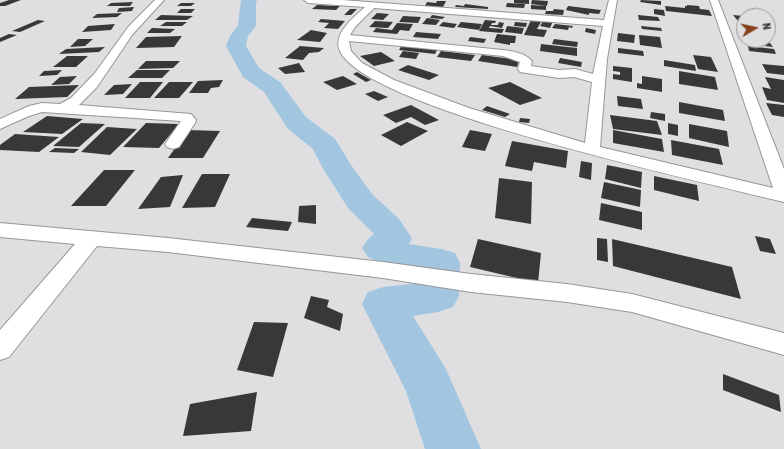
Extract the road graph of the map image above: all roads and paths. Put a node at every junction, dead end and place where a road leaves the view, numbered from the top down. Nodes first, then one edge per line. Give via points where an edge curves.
1 (160, 0) edge
2 (308, 0) edge
3 (613, 0) edge
4 (714, 0) edge
5 (372, 5) junction
6 (608, 24) junction
7 (345, 38) junction
8 (599, 80) junction
9 (64, 108) junction
10 (0, 125) edge
11 (173, 144) dead end
12 (592, 150) junction
13 (784, 192) edge
14 (784, 196) edge
15 (0, 230) edge
16 (91, 239) junction
17 (784, 344) edge
18 (0, 350) edge

1 - 9 street via 126,37 88,91
2 - 5 street
3 - 6 street
4 - 13 street
5 - 6 street
5 - 7 street via 356,19
6 - 8 street
7 - 8 street via 508,54 526,61 524,69 559,74 575,73
7 - 12 street via 343,43 349,57 359,67 384,81 502,125
8 - 12 street
9 - 10 street via 41,108 26,112
9 - 11 street via 186,117 188,123
12 - 14 street
15 - 16 street
16 - 17 street via 168,245 567,293 632,303
16 - 18 street

